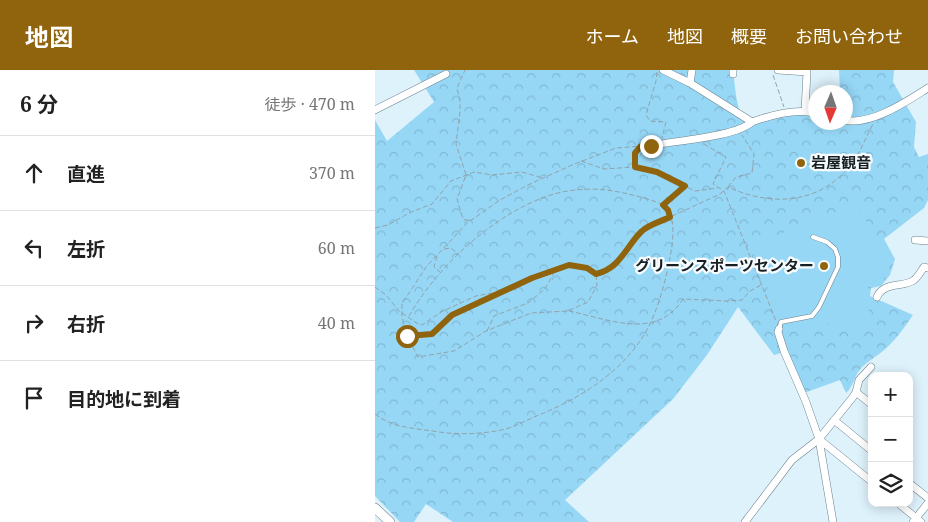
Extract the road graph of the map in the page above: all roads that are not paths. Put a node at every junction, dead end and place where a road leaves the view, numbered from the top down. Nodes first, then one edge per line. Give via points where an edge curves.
1 (663, 70) edge
2 (692, 70) edge
3 (778, 70) edge
4 (446, 74) dead end
5 (690, 83) junction
6 (928, 88) edge
7 (375, 110) edge
8 (805, 111) junction
9 (808, 112) edge
10 (752, 122) junction
11 (853, 122) edge
12 (661, 144) road end
13 (813, 237) dead end
14 (915, 240) dead end
15 (928, 242) edge
16 (928, 268) edge
17 (877, 297) dead end
18 (779, 329) joint
19 (871, 367) dead end
20 (856, 392) junction
21 (868, 401) edge
22 (834, 420) junction
23 (819, 440) junction
24 (868, 449) edge
25 (868, 479) edge
26 (913, 485) edge
27 (928, 498) edge
28 (928, 503) edge
29 (902, 507) edge
30 (375, 508) edge
31 (917, 521) edge
32 (390, 522) edge
33 (745, 522) edge
34 (833, 522) edge

1 - 5 street
2 - 5 street
3 - 8 street via 807,72
4 - 7 street
5 - 10 street
6 - 11 street via 878,115
8 - 9 street
8 - 10 street
10 - 12 street via 741,129
13 - 18 lane via 835,249 838,267 819,307 811,316 781,322
14 - 15 street
16 - 17 street via 924,267 913,282 889,287 879,292
18 - 23 street via 784,352
19 - 20 street via 859,380
20 - 21 street
20 - 22 street
22 - 23 street
22 - 24 street
23 - 25 street
23 - 33 street via 792,460
23 - 34 street
26 - 27 street
28 - 31 street
29 - 31 street
30 - 32 street

